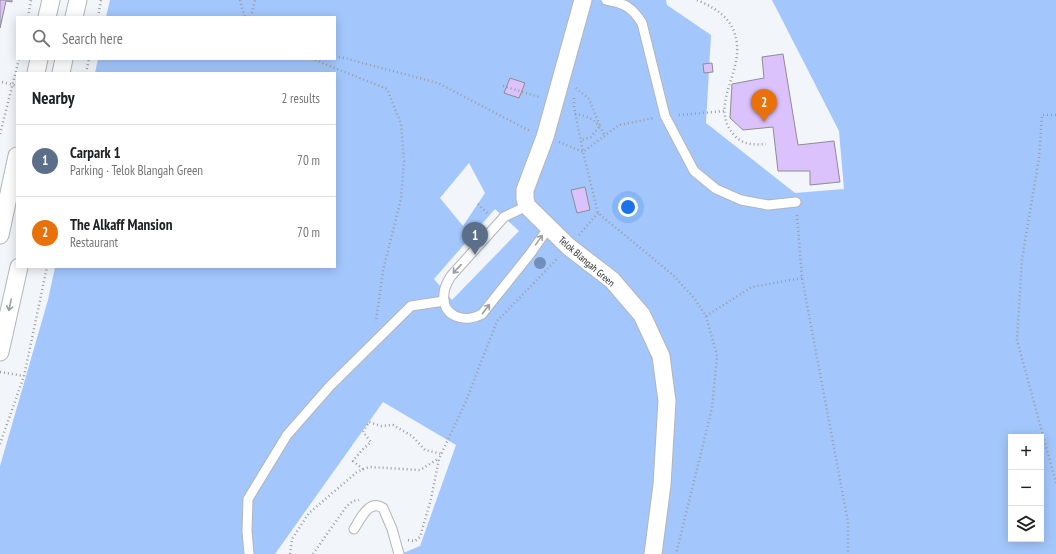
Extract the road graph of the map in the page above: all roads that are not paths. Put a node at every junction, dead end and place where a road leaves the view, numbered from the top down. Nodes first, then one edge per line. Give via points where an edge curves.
1 (51, 0) edge
2 (78, 0) edge
3 (583, 0) edge
4 (606, 0) edge
5 (47, 16) edge
6 (74, 16) edge
7 (38, 60) edge
8 (64, 60) edge
9 (36, 72) edge
10 (61, 72) edge
11 (16, 161) edge
12 (796, 202) road end
13 (527, 206) junction
14 (549, 227) junction
15 (0, 235) edge
16 (19, 268) edge
17 (444, 301) junction
18 (0, 352) edge
19 (354, 528) dead end
20 (249, 554) edge
21 (399, 554) edge
22 (653, 554) edge

1 - 5 street
2 - 6 street
3 - 13 street via 545,137 525,190
4 - 12 lane via 619,2 628,7 642,23 665,116 694,171 716,189 741,200 768,205
7 - 9 street
8 - 10 street
11 - 15 street
13 - 14 street, Telok Blangah Green
13 -> 17 lane via 504,217 450,276
17 -> 14 lane via 452,314 459,318 467,320 482,314
14 - 22 street, Telok Blangah Green via 569,247 612,280 642,315 660,356 667,401 662,485
16 -> 18 street
17 - 20 lane via 411,306 330,386 287,435 248,499
19 - 21 lane via 368,508 374,505 381,506 392,529

